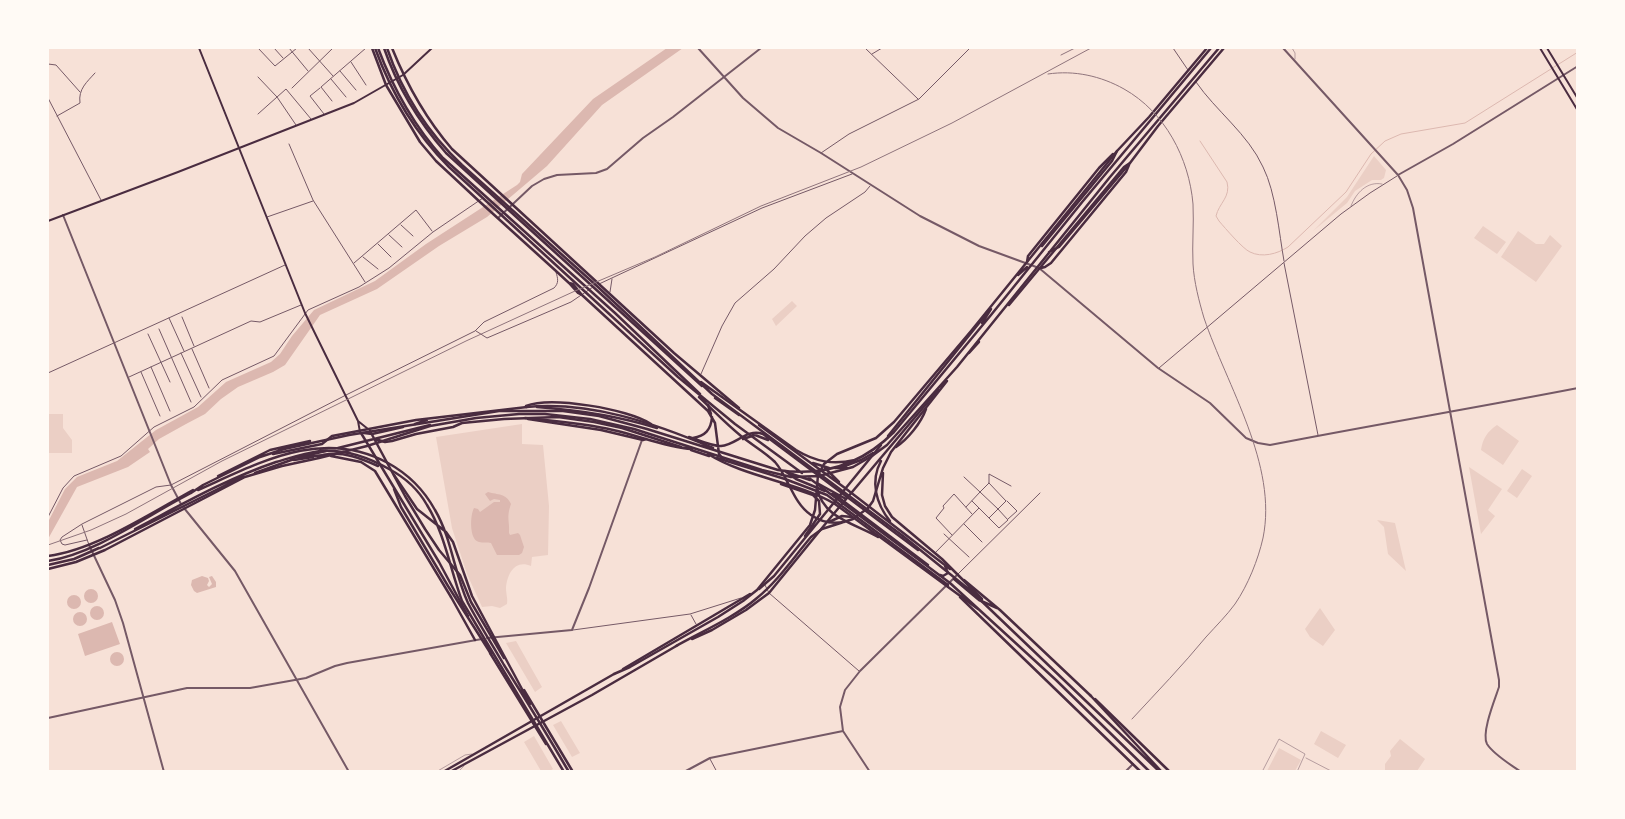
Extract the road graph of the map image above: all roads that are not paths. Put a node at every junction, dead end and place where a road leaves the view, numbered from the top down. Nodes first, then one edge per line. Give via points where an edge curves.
1 (199, 48) edge
2 (258, 48) edge
3 (274, 48) edge
4 (289, 48) edge
5 (297, 48) edge
6 (308, 48) edge
7 (331, 48) edge
8 (366, 48) edge
9 (375, 48) edge
10 (385, 48) edge
11 (392, 48) edge
12 (432, 48) edge
13 (698, 48) edge
14 (760, 48) edge
15 (865, 48) edge
16 (882, 48) edge
17 (970, 48) edge
18 (1173, 48) edge
19 (1207, 48) edge
20 (1211, 48) edge
21 (1219, 48) edge
22 (1224, 48) edge
23 (1283, 48) edge
24 (1292, 48) edge
25 (1540, 48) edge
26 (1547, 48) edge
27 (292, 52) junction
28 (872, 54) junction
29 (284, 59) junction
30 (320, 60) junction
31 (1295, 60) junction
32 (350, 61) junction
33 (48, 64) edge
34 (1578, 66) edge
35 (1188, 69) junction
36 (309, 71) junction
37 (339, 71) junction
38 (95, 73) dead end
39 (403, 75) junction
40 (333, 76) junction
41 (724, 76) junction
42 (1564, 76) junction
43 (258, 77) dead end
44 (331, 79) junction
45 (397, 79) junction
46 (1559, 79) junction
47 (1196, 81) junction
48 (392, 82) junction
49 (366, 85) dead end
50 (386, 85) junction
51 (321, 87) junction
52 (292, 88) dead end
53 (356, 90) dead end
54 (80, 92) junction
55 (346, 96) dead end
56 (276, 97) junction
57 (48, 98) edge
58 (919, 99) junction
59 (1578, 99) edge
60 (332, 101) dead end
61 (1578, 111) edge
62 (258, 114) dead end
63 (324, 114) junction
64 (57, 116) junction
65 (1149, 117) junction
66 (312, 119) junction
67 (296, 125) junction
68 (1158, 126) junction
69 (434, 139) junction
70 (289, 144) dead end
71 (448, 144) junction
72 (238, 148) junction
73 (426, 149) junction
74 (1117, 152) junction
75 (438, 153) junction
76 (821, 154) junction
77 (1130, 163) junction
78 (853, 173) junction
79 (1398, 175) junction
80 (1383, 184) junction
81 (871, 185) junction
82 (496, 190) junction
83 (490, 194) junction
84 (485, 196) junction
85 (313, 200) junction
86 (101, 201) junction
87 (480, 202) junction
88 (512, 204) junction
89 (1351, 207) junction
90 (507, 209) junction
91 (504, 213) junction
92 (63, 215) junction
93 (266, 217) junction
94 (498, 218) junction
95 (528, 218) junction
96 (48, 221) edge
97 (400, 224) junction
98 (433, 232) junction
99 (532, 232) junction
100 (388, 234) junction
101 (515, 234) junction
102 (413, 236) dead end
103 (529, 236) junction
104 (377, 244) junction
105 (402, 247) dead end
106 (1048, 253) junction
107 (363, 256) junction
108 (391, 257) dead end
109 (1034, 261) junction
110 (1284, 262) junction
111 (1027, 263) junction
112 (353, 264) junction
113 (285, 265) junction
114 (1039, 268) junction
115 (378, 269) dead end
116 (556, 271) junction
117 (612, 278) junction
118 (1012, 281) junction
119 (366, 283) junction
120 (600, 283) junction
121 (593, 287) junction
122 (588, 290) junction
123 (610, 293) junction
124 (1002, 293) junction
125 (582, 295) junction
126 (302, 304) junction
127 (306, 314) junction
128 (182, 317) dead end
129 (169, 318) junction
130 (159, 330) dead end
131 (475, 331) junction
132 (977, 332) junction
133 (148, 334) dead end
134 (637, 335) junction
135 (114, 342) junction
136 (194, 347) junction
137 (191, 348) junction
138 (641, 349) junction
139 (184, 351) junction
140 (181, 353) junction
141 (171, 357) junction
142 (161, 362) junction
143 (150, 367) junction
144 (957, 368) junction
145 (1158, 368) junction
146 (141, 371) junction
147 (48, 373) edge
148 (700, 375) junction
149 (693, 376) junction
150 (128, 377) junction
151 (678, 377) junction
152 (170, 382) dead end
153 (209, 388) dead end
154 (1578, 388) edge
155 (346, 395) junction
156 (200, 397) dead end
157 (929, 401) junction
158 (191, 402) dead end
159 (524, 407) junction
160 (170, 411) dead end
161 (1450, 412) junction
162 (711, 415) junction
163 (160, 416) dead end
164 (433, 418) junction
165 (524, 418) junction
166 (358, 421) junction
167 (462, 423) junction
168 (647, 423) junction
169 (370, 429) junction
170 (764, 429) junction
171 (150, 432) junction
172 (360, 432) junction
173 (385, 432) junction
174 (759, 432) junction
175 (372, 434) junction
176 (644, 435) junction
177 (1318, 435) junction
178 (332, 436) junction
179 (653, 438) junction
180 (690, 438) junction
181 (374, 439) junction
182 (643, 440) junction
183 (365, 441) junction
184 (772, 441) junction
185 (732, 443) junction
186 (783, 443) junction
187 (719, 446) junction
188 (696, 449) junction
189 (702, 451) junction
190 (876, 451) junction
191 (720, 454) junction
192 (727, 454) junction
193 (885, 454) junction
194 (714, 457) junction
195 (290, 459) junction
196 (722, 459) junction
197 (859, 459) junction
198 (807, 461) junction
199 (886, 462) junction
200 (380, 466) junction
201 (863, 467) junction
202 (825, 468) junction
203 (840, 468) junction
204 (785, 471) junction
205 (765, 473) junction
206 (394, 475) junction
207 (777, 477) junction
208 (964, 477) dead end
209 (785, 478) junction
210 (796, 479) junction
211 (816, 481) junction
212 (989, 483) junction
213 (171, 485) junction
214 (1011, 486) dead end
215 (791, 487) junction
216 (846, 488) junction
217 (394, 489) junction
218 (980, 492) junction
219 (191, 493) junction
220 (1040, 493) dead end
221 (852, 494) junction
222 (840, 495) junction
223 (178, 498) junction
224 (846, 499) junction
225 (835, 500) junction
226 (972, 501) junction
227 (1006, 501) junction
228 (170, 504) junction
229 (841, 505) junction
230 (966, 507) junction
231 (979, 508) junction
232 (184, 509) junction
233 (998, 510) junction
234 (972, 514) junction
235 (48, 518) edge
236 (989, 518) junction
237 (853, 520) junction
238 (860, 520) junction
239 (1008, 520) junction
240 (963, 523) junction
241 (82, 524) junction
242 (892, 524) junction
243 (823, 527) junction
244 (944, 534) dead end
245 (952, 535) junction
246 (949, 538) junction
247 (88, 540) junction
248 (802, 542) junction
249 (982, 542) dead end
250 (891, 543) junction
251 (900, 544) junction
252 (89, 545) junction
253 (100, 548) junction
254 (900, 552) junction
255 (94, 555) junction
256 (932, 555) junction
257 (48, 556) edge
258 (969, 557) dead end
259 (938, 559) junction
260 (48, 561) edge
261 (941, 562) junction
262 (48, 565) edge
263 (48, 569) edge
264 (934, 572) junction
265 (958, 574) junction
266 (954, 579) junction
267 (765, 584) junction
268 (948, 585) junction
269 (769, 593) junction
270 (746, 596) junction
271 (451, 597) junction
272 (465, 610) junction
273 (992, 610) junction
274 (1000, 610) junction
275 (690, 614) junction
276 (993, 621) junction
277 (697, 626) junction
278 (572, 630) junction
279 (492, 638) junction
280 (482, 639) junction
281 (475, 640) junction
282 (676, 646) junction
283 (860, 672) junction
284 (504, 674) junction
285 (614, 674) junction
286 (297, 680) junction
287 (1090, 695) junction
288 (144, 697) junction
289 (538, 717) junction
290 (48, 718) edge
291 (543, 722) junction
292 (533, 723) junction
293 (843, 731) junction
294 (476, 754) junction
295 (1305, 757) junction
296 (710, 758) junction
297 (465, 763) junction
298 (1133, 764) junction
299 (164, 772) edge
300 (350, 772) edge
301 (436, 772) edge
302 (443, 772) edge
303 (450, 772) edge
304 (458, 772) edge
305 (563, 772) edge
306 (571, 772) edge
307 (684, 772) edge
308 (717, 772) edge
309 (870, 772) edge
310 (1125, 772) edge
311 (1141, 772) edge
312 (1150, 772) edge
313 (1161, 772) edge
314 (1170, 772) edge
315 (1262, 772) edge
316 (1297, 772) edge
317 (1333, 772) edge
318 (1520, 772) edge

1 - 72 main road
2 - 29 street via 275,66
3 - 29 street
4 - 27 street
5 - 27 street
6 - 30 street
7 - 30 street
8 - 32 street
9 - 48 main road
9 - 50 main road
9 - 151 main road via 401,106 438,157
10 - 45 main road
10 - 149 main road via 414,105 442,146
11 - 39 main road
12 - 39 main road
13 - 41 street
14 - 41 street
15 - 28 street
16 - 28 street
17 - 58 street
18 - 35 street
19 - 35 main road
20 - 109 main road
21 - 106 main road
22 - 47 main road
23 - 31 street
24 - 31 lane
25 - 46 main road
26 - 42 main road
27 - 29 street
27 - 36 street
28 - 58 street
30 - 36 street
30 - 40 street
31 - 79 street
32 - 37 street
32 - 49 street
33 - 54 street via 56,65
34 - 42 street
35 - 47 street
35 - 65 main road
36 - 52 street
37 - 40 street
37 - 53 street
38 - 54 street
39 - 45 main road
39 - 71 main road via 425,114
40 - 44 street
41 - 76 street via 742,98 778,128
41 - 88 street via 642,138 607,170 550,177 532,186
42 - 46 street
42 - 59 main road
43 - 56 street
44 - 51 street
44 - 55 street
45 - 48 main road
45 - 69 main road
46 - 61 main road
46 - 79 street
47 - 68 main road
47 - 110 street via 1254,150 1263,166 1270,184
48 - 50 main road
48 - 75 main road via 414,121
50 - 63 main road via 354,103
50 - 73 main road
51 - 60 street
51 - 63 street via 310,96
54 - 64 street via 80,103
56 - 62 street
56 - 66 street via 286,89
56 - 67 street
57 - 64 street
58 - 76 street via 849,134
63 - 66 main road
64 - 86 street
65 - 68 main road via 1156,118
65 - 74 main road
66 - 67 main road
67 - 72 main road
68 - 77 main road
69 - 71 main road
69 - 83 main road
70 - 85 street
71 - 82 main road
72 - 86 main road
72 - 93 main road
73 - 75 main road
73 - 87 main road
74 - 111 main road
74 - 111 main road via 1108,158 1055,221 1028,256
74 - 118 main road
75 - 84 main road
76 - 78 street
77 - 106 main road via 1059,247
77 - 114 main road
77 - 114 main road via 1051,263
78 - 81 street
78 - 117 street via 762,208
79 - 80 street
79 - 161 street via 1413,208
80 - 89 street
80 - 89 lane via 1373,183 1365,188 1354,196
81 - 111 street via 920,216 971,242
81 - 148 street via 805,236 735,303
82 - 83 street
82 - 88 main road
83 - 84 street
83 - 90 main road
84 - 87 street
84 - 91 main road
85 - 93 street
85 - 112 street
86 - 92 main road
87 - 94 main road
87 - 98 street
88 - 90 street
88 - 95 main road
89 - 110 street
90 - 91 street
90 - 99 main road
91 - 94 street
91 - 103 main road
92 - 96 main road
92 - 135 street
93 - 113 main road
94 - 101 main road
95 - 99 main road
95 - 120 main road
97 - 98 street via 416,210
97 - 100 street
97 - 102 street
98 - 119 street
99 - 121 main road
100 - 104 street
100 - 105 street
101 - 103 main road
101 - 116 main road
103 - 122 main road
104 - 107 street
104 - 108 street
106 - 144 main road
107 - 112 street
107 - 115 street
109 - 118 main road
109 - 132 main road
110 - 145 street
110 - 177 street
111 - 114 street
111 - 190 main road
112 - 119 street
113 - 126 main road
113 - 129 street
114 - 145 street
114 - 157 main road
116 - 125 main road
116 - 131 street via 558,279 554,288 484,322
117 - 120 street
117 - 123 street
118 - 124 main road
119 - 127 street via 313,307
120 - 121 street
120 - 123 main road
121 - 122 street
121 - 170 main road via 719,401
122 - 125 street
122 - 134 main road
123 - 148 main road
124 - 132 main road
124 - 211 main road via 889,427 876,438 830,458 820,469
125 - 131 street via 487,338
125 - 138 main road
126 - 127 main road
126 - 136 street via 260,322 251,321
127 - 155 main road
127 - 171 street via 274,356 222,380 194,406
128 - 136 street
129 - 135 street
129 - 139 street
130 - 141 street
131 - 155 street
132 - 197 main road via 894,432
133 - 142 street
134 - 138 main road
134 - 162 main road via 700,394
135 - 147 street
135 - 150 street
136 - 137 street
137 - 139 street
137 - 153 street
138 - 162 main road
139 - 140 street
140 - 141 street
140 - 156 street
141 - 142 street
141 - 158 street
142 - 143 street
142 - 152 street
143 - 146 street
143 - 160 street
144 - 189 main road via 888,445 845,470 819,476 791,477
144 - 199 main road
145 - 177 street via 1210,403 1246,438 1270,445
146 - 150 street
146 - 163 street
148 - 170 main road
149 - 197 main road via 811,458 833,463
149 - 273 main road via 726,406 951,574
150 - 171 street
151 - 237 main road via 739,435 774,462 808,513 831,522
151 - 276 main road via 950,583
154 - 161 street
155 - 166 main road
155 - 213 street
157 - 193 main road
157 - 193 main road via 920,422 899,445
159 - 164 main road
159 - 168 main road via 603,414
159 - 168 main road via 534,403 594,406
159 - 192 main road via 584,408 629,417
161 - 177 street
161 - 318 street via 1499,680 1486,728 1486,740
162 - 180 main road via 706,434
162 - 187 main road
164 - 169 main road
164 - 173 main road
165 - 167 main road
165 - 176 main road via 558,417 594,422
165 - 182 main road
165 - 188 main road via 584,424 678,448
166 - 169 main road
166 - 172 main road
167 - 181 main road via 421,426
167 - 181 main road via 453,428 392,441
168 - 176 street
168 - 180 main road
169 - 172 main road
169 - 173 main road
169 - 175 main road
170 - 186 main road
171 - 213 street
171 - 235 street via 121,456 70,479
172 - 175 main road
172 - 178 main road
172 - 183 main road
173 - 175 main road
174 - 184 main road
174 - 185 main road
174 - 186 main road
175 - 181 main road
176 - 179 main road
176 - 182 street
178 - 223 main road via 322,444 268,455 237,467
178 - 228 main road via 270,450 238,464
179 - 182 main road
179 - 194 main road
180 - 187 main road
181 - 183 main road
181 - 206 main road
182 - 278 street
183 - 195 main road
183 - 200 main road
184 - 185 main road via 755,436
184 - 222 main road
185 - 187 main road
186 - 198 main road
187 - 191 main road
187 - 192 main road
188 - 189 main road
188 - 253 main road via 590,419 545,414 476,418 430,426 367,446 238,479
189 - 254 main road via 726,465 829,500
190 - 201 main road
190 - 203 main road
191 - 192 main road
191 - 194 main road
191 - 196 main road
192 - 197 main road via 778,470 800,473 832,470
192 - 204 main road
192 - 219 main road via 599,416 563,411 499,411 284,449 260,457
193 - 221 main road
193 - 242 main road via 876,470 875,485 880,506
194 - 196 main road
195 - 200 main road via 340,454
195 - 232 main road via 243,478
195 - 253 main road via 258,468 209,490
195 - 271 main road via 324,455 342,457 361,462 375,471
195 - 284 main road via 320,451 352,454 377,462 411,484 435,518 462,601
196 - 205 main road
198 - 202 main road
198 - 216 main road
199 - 237 main road via 873,501
199 - 273 main road via 881,488 889,512
200 - 217 main road
201 - 203 main road
201 - 216 main road
202 - 203 main road
202 - 216 main road
204 - 210 main road
204 - 222 main road
205 - 207 main road
205 - 215 main road
206 - 279 main road via 429,536 460,575
206 - 289 main road via 418,510 453,542 474,601
207 - 209 main road
207 - 215 main road
208 - 218 street
209 - 210 main road
209 - 225 main road
210 - 222 main road
211 - 254 main road via 820,499 830,512
211 - 285 main road via 816,506 808,528 765,581 743,602
212 - 214 street via 990,474
212 - 218 street
212 - 227 street
213 - 223 street
213 - 241 street via 156,487
215 - 248 main road via 813,495 819,501 820,514
216 - 221 main road
216 - 222 main road
217 - 272 main road
217 - 284 main road via 401,507
218 - 226 street
218 - 233 street
219 - 228 main road
219 - 289 main road via 269,459 311,448 350,449 378,457 393,466 414,482 436,511 467,600
220 - 265 street
221 - 224 main road
221 - 242 main road
222 - 224 main road
222 - 224 main road
222 - 225 main road
223 - 232 street
223 - 252 main road
224 - 229 main road
224 - 251 main road
224 - 259 main road via 926,555
225 - 229 main road
225 - 248 main road
226 - 230 street
226 - 231 street
227 - 233 street
227 - 239 street via 1016,511
228 - 260 main road via 98,544 72,556
229 - 238 main road
229 - 243 main road
230 - 234 street
230 - 245 street via 954,494 936,518
231 - 234 street
231 - 236 street
232 - 255 main road
232 - 286 street via 235,571
233 - 236 street
233 - 239 street
234 - 240 street
236 - 239 street via 999,528
237 - 282 main road via 814,534 766,590 744,608
238 - 243 main road via 842,516
238 - 250 main road
240 - 245 street
240 - 249 street
241 - 247 street
241 - 247 street via 60,542 65,545
242 - 256 main road
243 - 269 main road
244 - 246 street
245 - 246 street
246 - 256 street
246 - 258 street
247 - 252 street
248 - 267 main road
250 - 251 main road
250 - 268 main road
251 - 264 main road
252 - 255 street
252 - 257 main road
253 - 262 main road
254 - 276 main road
255 - 263 main road
255 - 288 street via 122,617
256 - 259 main road
259 - 261 main road
261 - 264 main road via 948,573 943,576
261 - 265 main road
264 - 268 main road
265 - 266 street
265 - 274 main road
266 - 268 street
266 - 274 main road via 979,600
267 - 269 street
267 - 270 main road
268 - 283 street
268 - 298 main road
269 - 282 main road via 727,621
269 - 283 street
270 - 275 street
270 - 277 main road
271 - 272 main road
271 - 281 main road
272 - 280 main road
273 - 313 main road
274 - 287 main road
275 - 277 street
275 - 278 street
276 - 312 main road
277 - 285 main road
278 - 279 street
279 - 280 street
279 - 289 main road
280 - 281 street
280 - 292 main road
281 - 286 street via 347,663
282 - 291 main road
283 - 293 street via 842,700
284 - 305 main road
285 - 289 main road
286 - 288 street via 243,689 196,687
286 - 300 street
287 - 313 main road
287 - 314 main road
288 - 290 street
288 - 299 street
289 - 291 main road
289 - 292 main road
289 - 306 main road
291 - 292 main road
291 - 306 main road
292 - 294 main road
292 - 297 main road
292 - 305 main road
293 - 296 street
293 - 309 street
294 - 301 lane via 466,755
294 - 302 main road
295 - 315 lane via 1279,739
295 - 316 lane
295 - 317 lane
296 - 307 street
296 - 308 street
297 - 303 main road
297 - 304 lane
298 - 310 street
298 - 311 main road

